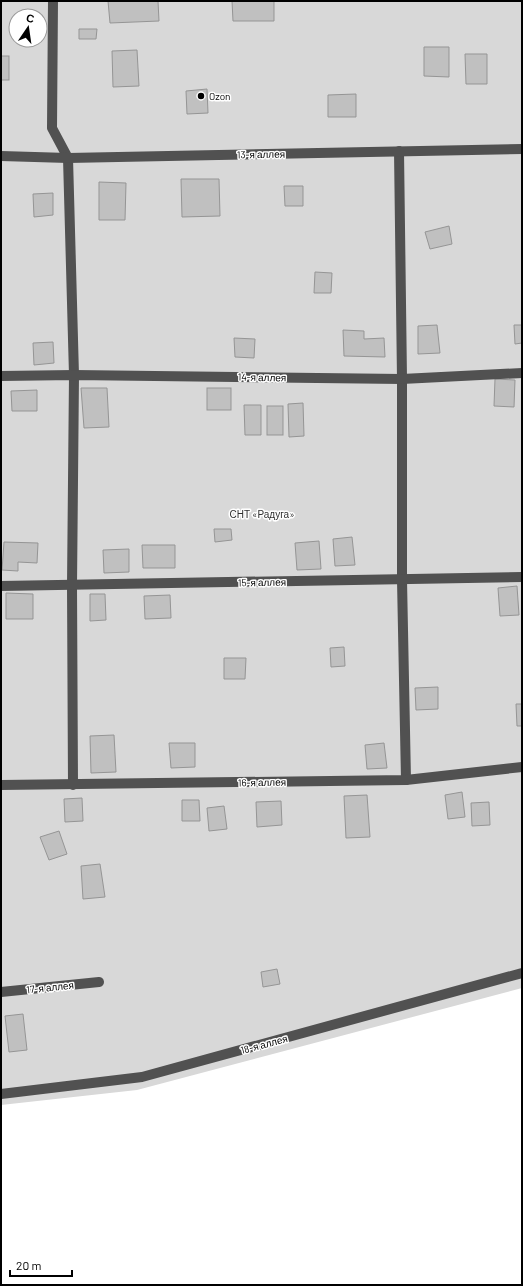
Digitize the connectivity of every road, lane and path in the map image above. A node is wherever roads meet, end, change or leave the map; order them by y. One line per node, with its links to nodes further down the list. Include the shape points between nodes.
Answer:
1 (53, 1): 5 (street, via 52,128)
2 (522, 149): 3 (street, 13-я аллея)
3 (400, 151): 5 (street, 13-я аллея); 9 (street)
4 (1, 156): 5 (street, 13-я аллея)
5 (68, 158): 7 (street)
6 (522, 373): 9 (street, 14-я аллея)
7 (74, 375): 8 (street, 14-я аллея); 9 (street, 14-я аллея); 13 (street)
8 (1, 376)
9 (402, 379): 11 (street)
10 (522, 577): 11 (street, 15-я аллея)
11 (402, 580): 13 (street, 15-я аллея); 15 (street)
12 (1, 586): 13 (street, 15-я аллея)
13 (72, 586): 17 (street)
14 (522, 767): 15 (street, 16-я аллея)
15 (406, 780): 17 (street, 16-я аллея)
16 (1, 785): 17 (street, 16-я аллея)
17 (73, 785)
18 (522, 973): 21 (street, 18-я аллея, via 142,1077)
19 (99, 982): 20 (street, 17-я аллея)
20 (1, 992)
21 (1, 1094)

